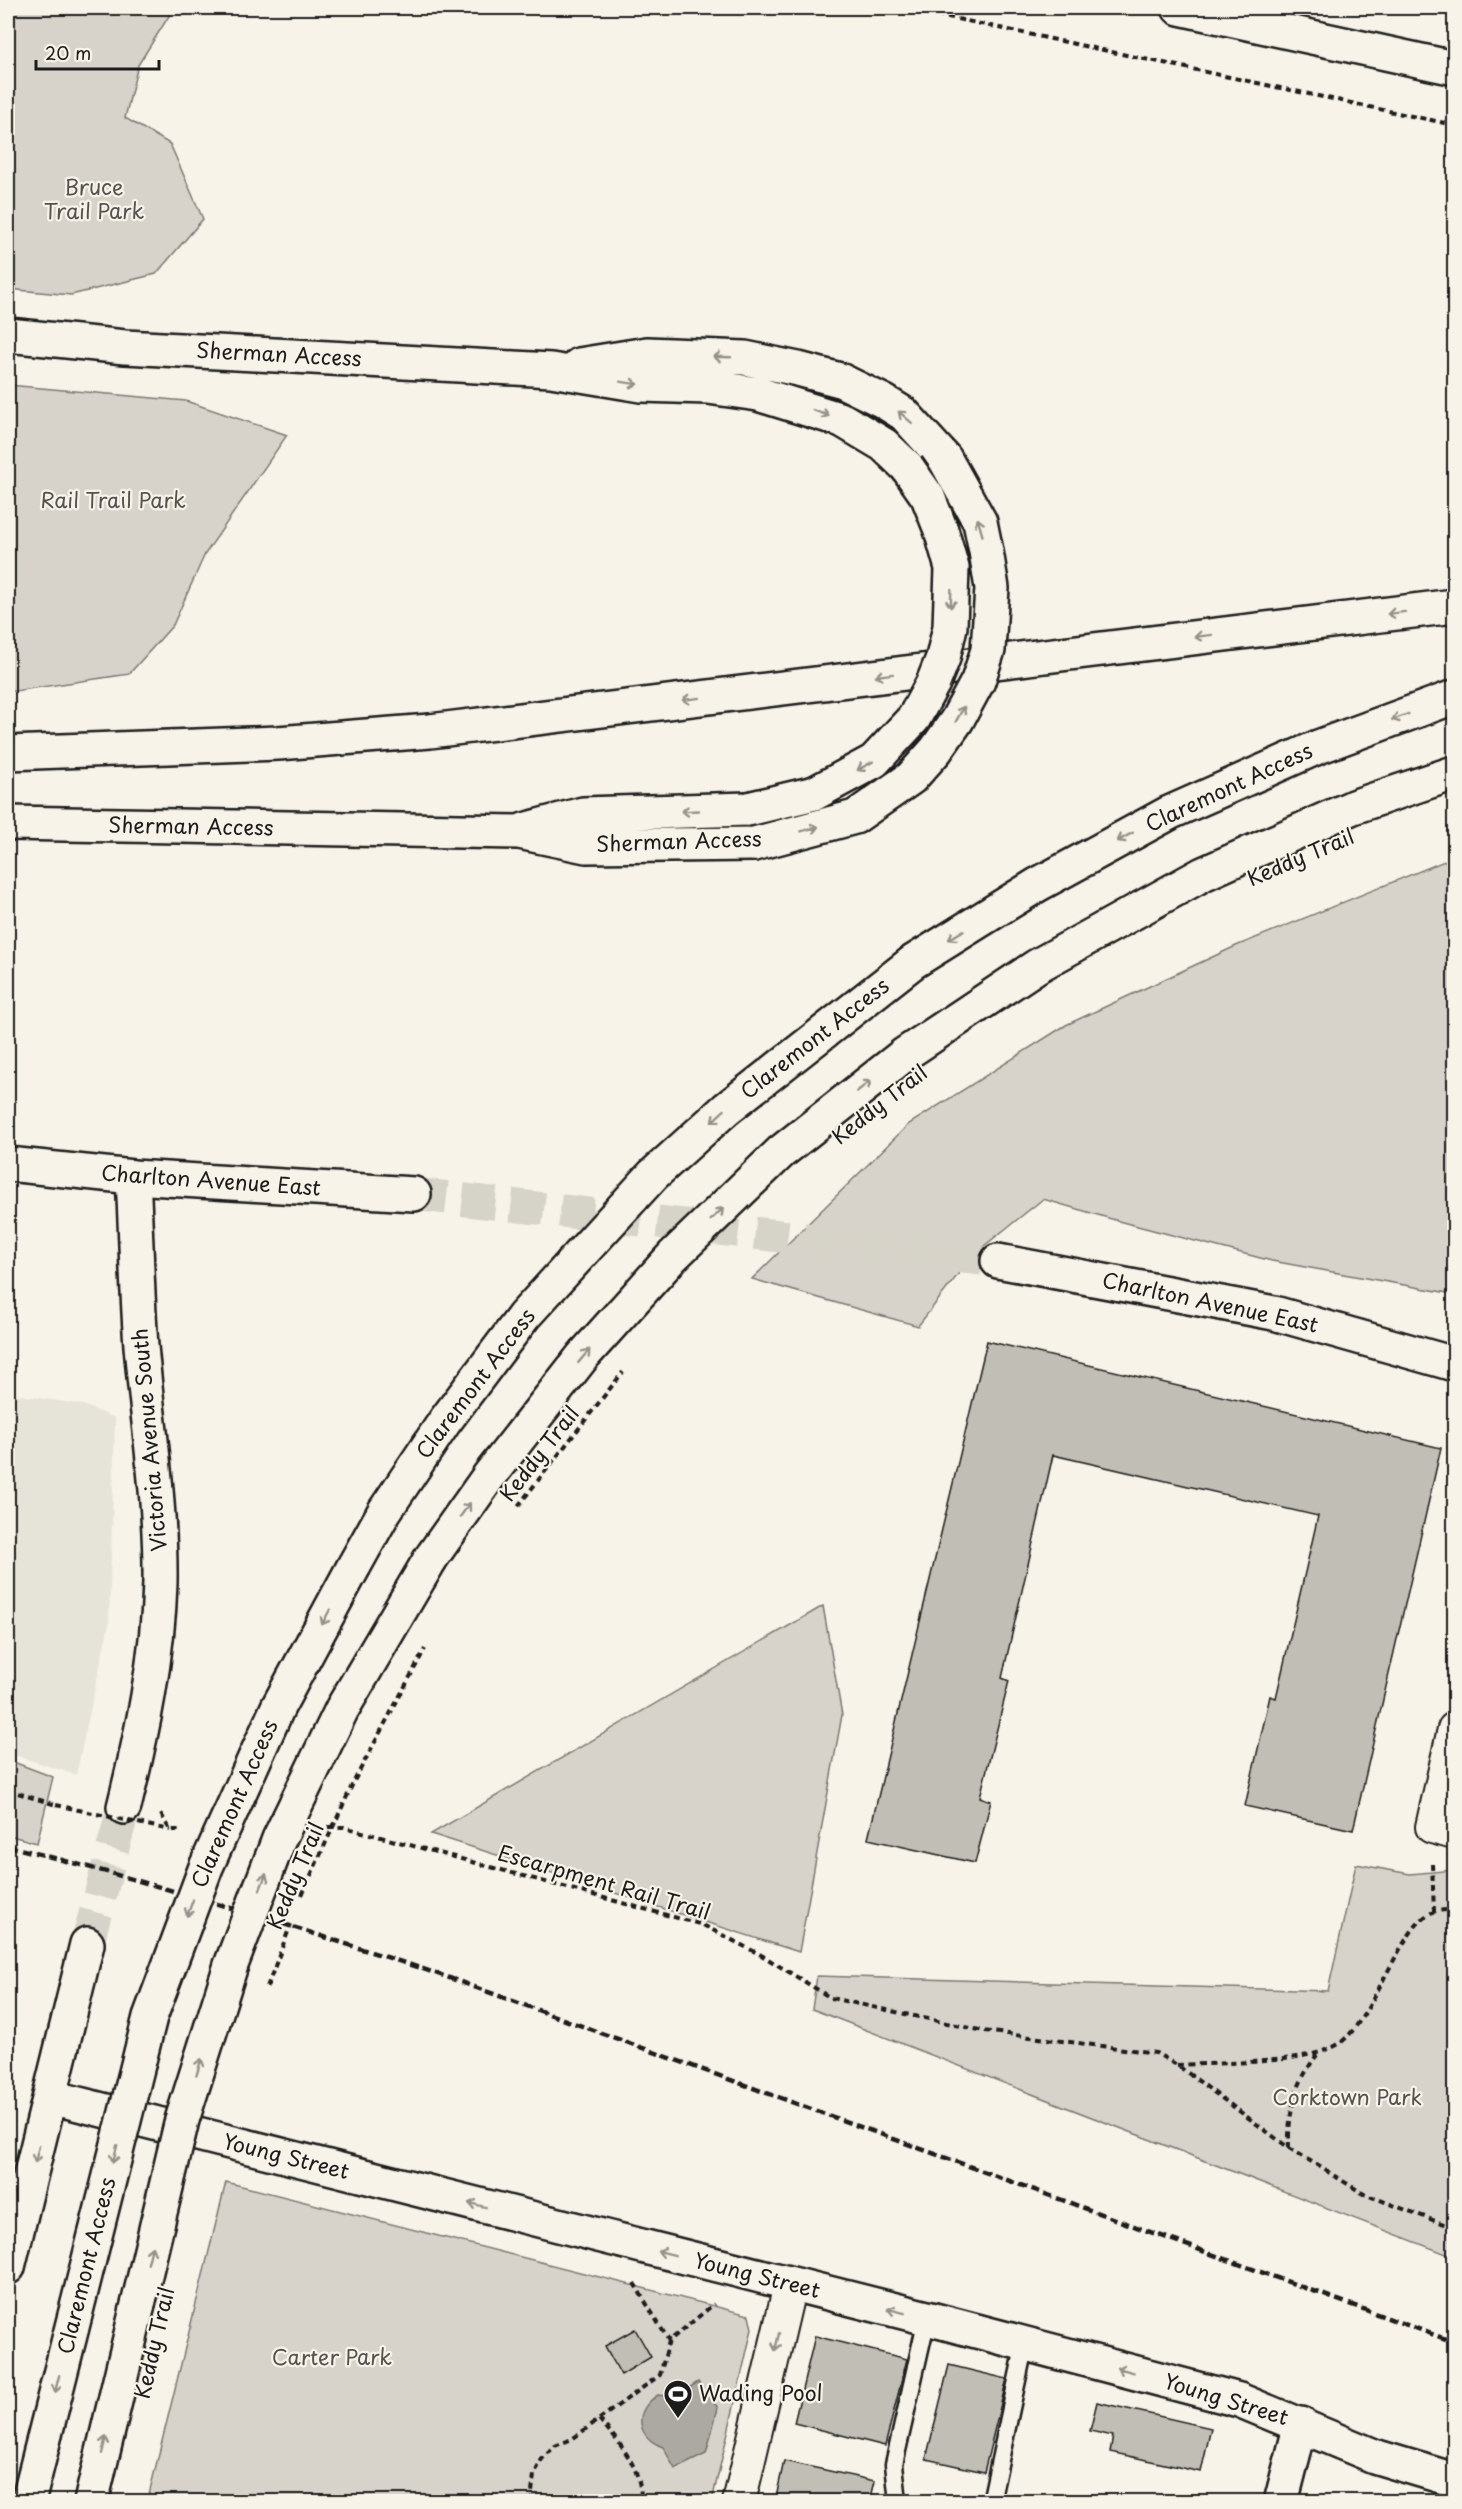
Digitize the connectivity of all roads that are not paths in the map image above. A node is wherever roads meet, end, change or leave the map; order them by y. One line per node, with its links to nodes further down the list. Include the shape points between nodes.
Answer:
1 (1179, 8): 2 (main road)
2 (1455, 68)
3 (8, 335): 4 (main road, Sherman Access, via 125,347)
4 (551, 370): 10 (main road, Sherman Access, one-way to 10, bridge, via 641,385 708,387 758,394 842,420 884,445 907,467 928,497 941,530 952,568 950,627 943,658 915,718 874,761 815,793 748,809 583,814); 10 (main road, Sherman Access, one-way to 4, bridge, via 586,846 754,844 855,817 911,778 936,750 978,681 988,650 992,588 980,522 945,459 903,414 883,401 840,380 745,358 647,354)
5 (1455, 606): 7 (main road, one-way to 7, via 430,731 278,742)
6 (1455, 697): 27 (main road, Claremont Access, one-way to 27, bridge, via 1317,747 1169,813 1037,885 913,962 726,1109 653,1175 524,1316 445,1421 384,1512 278,1707 215,1845 150,2017)
7 (8, 753)
8 (1455, 773): 28 (main road, one-way to 8, bridge, via 183,2120 231,1965 279,1839 342,1709 430,1558 583,1356 673,1257 781,1152 905,1054 1037,966 1203,874 1353,807)
9 (8, 823): 10 (main road, Sherman Access)
10 (519, 832)
11 (8, 1164): 12 (main road, Charlton Avenue East)
12 (133, 1177): 13 (main road, Charlton Avenue East); 17 (main road, Victoria Avenue South, via 141,1344 159,1505 160,1583 154,1654)
13 (414, 1194)
14 (998, 1261): 15 (main road, Charlton Avenue East, via 1274,1313)
15 (1455, 1364)
16 (1455, 1729): 18 (street)
17 (124, 1807)
18 (1443, 1830)
19 (87, 1944): 20 (main road)
20 (51, 2097): 21 (main road, one-way to 21); 22 (main road, Young Street, one-way to 20)
21 (8, 2267)
22 (790, 2285): 23 (main road, Young Street, one-way to 22); 29 (street, one-way to 29)
23 (927, 2318): 24 (main road, Young Street); 30 (lane, via 894,2464)
24 (1024, 2343): 25 (main road, Young Street, one-way to 24, via 1239,2400); 31 (lane)
25 (1301, 2424): 26 (main road, Young Street, via 1374,2456); 32 (main road)
26 (1455, 2480)
27 (28, 2502)
28 (91, 2502)
29 (739, 2502)
30 (897, 2502)
31 (991, 2502)
32 (1281, 2502)

